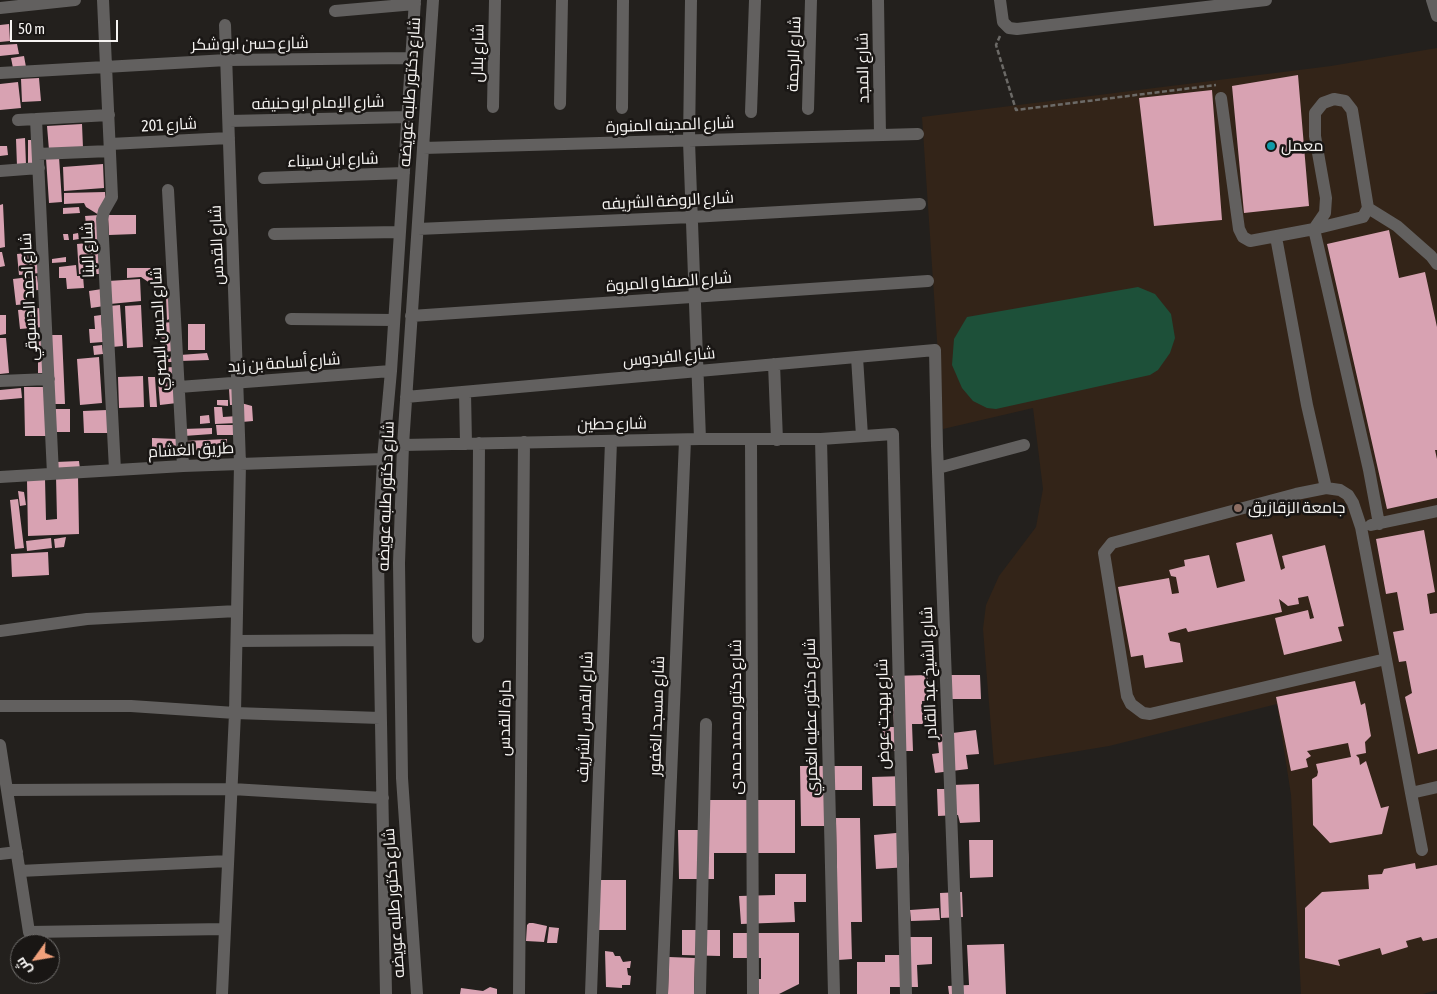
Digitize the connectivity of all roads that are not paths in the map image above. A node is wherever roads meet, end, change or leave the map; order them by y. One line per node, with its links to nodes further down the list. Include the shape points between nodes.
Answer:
1 (75, 0): 15 (street)
2 (104, 0): 21 (street, شارع البنا)
3 (433, 0): 39 (street, شارع دكتور طلبه عويضه)
4 (495, 0): 25 (street, شارع بلال)
5 (562, 0): 24 (street)
6 (623, 0): 26 (street)
7 (691, 0): 37 (street)
8 (755, 0): 28 (street)
9 (811, 0): 27 (street, شارع الرحمة)
10 (878, 0): 35 (street, شارع المجد)
11 (1000, 0): 12 (street, via 1005,26 1017,29)
12 (1266, 0)
13 (1432, 0): 17 (street)
14 (415, 2): 16 (street); 19 (street, شارع دكتور طلبه عويضه)
15 (0, 8)
16 (334, 11)
17 (1437, 16)
18 (225, 25): 20 (street, شارع القدس)
19 (412, 58): 20 (street, شارع حسن ابو شكر); 30 (street, شارع دكتور طلبه عويضه)
20 (226, 60): 21 (street, شارع حسن ابو شكر); 33 (street, شارع القدس)
21 (107, 67): 22 (street, شارع حسن ابو شكر); 29 (street, شارع البنا)
22 (0, 73)
23 (1222, 98): 53 (street, via 1242,237 1250,241)
24 (560, 104)
25 (493, 107)
26 (622, 108)
27 (808, 110)
28 (751, 112)
29 (109, 115): 31 (street); 38 (street, شارع البنا)
30 (408, 117): 33 (street, شارع الإمام ابو حنيفه); 43 (street, شارع دكتور طلبه عويضه)
31 (36, 119): 32 (street); 40 (street, شارع احمد الدسوقي)
32 (18, 120)
33 (229, 121): 36 (street, شارع القدس)
34 (918, 134): 35 (street, شارع المدينه المنورة)
35 (880, 136): 37 (street, شارع المدينه المنورة)
36 (229, 138): 38 (street, شارع 201); 67 (street, شارع القدس)
37 (689, 141): 39 (street, شارع المدينه المنورة); 48 (street)
38 (110, 147): 40 (street, شارع 201); 88 (street, شارع البنا, via 112,196 102,219)
39 (423, 148): 49 (street, شارع دكتور طلبه عويضه)
40 (38, 154): 41 (street, شارع احمد الدسوقي)
41 (39, 168): 42 (street); 65 (street, شارع احمد الدسوقي)
42 (0, 171)
43 (404, 173): 44 (street, شارع ابن سيناء); 51 (street, شارع دكتور طلبه عويضه)
44 (264, 178)
45 (168, 190): 68 (street, شارع الحسن البصري)
46 (920, 204): 48 (street, شارع الروضة الشريفه)
47 (1368, 208): 50 (street, via 1363,217); 50 (street, via 1352,110 1345,101 1323,103 1315,113 1315,136 1326,198 1325,214); 54 (street, via 1397,226)
48 (692, 217): 49 (street, شارع الروضة الشريفه); 56 (street)
49 (418, 229): 57 (street, شارع دكتور طلبه عويضه)
50 (1314, 229): 53 (street); 93 (street)
51 (400, 232): 52 (street); 59 (street, شارع دكتور طلبه عويضه)
52 (274, 234)
53 (1276, 237): 91 (street)
54 (1437, 264)
55 (928, 281): 56 (street, شارع الصفا و المروة)
56 (695, 297): 57 (street, شارع الصفا و المروة); 64 (street)
57 (411, 316): 70 (street, شارع دكتور طلبه عويضه)
58 (290, 319): 59 (street)
59 (394, 320): 63 (street, شارع دكتور طلبه عويضه)
60 (935, 350): 61 (street, شارع الفردوس); 87 (street, شارع الشيخ عبد القادر)
61 (856, 357): 62 (street, شارع الفردوس); 72 (street)
62 (774, 364): 64 (street, شارع الفردوس); 77 (street)
63 (391, 371): 67 (street, شارع أسامة بن زيد); 84 (street, شارع دكتور طلبه عويضه)
64 (697, 371): 69 (street, شارع الفردوس); 73 (street)
65 (49, 379): 66 (street); 89 (street, شارع احمد الدسوقي)
66 (0, 381)
67 (238, 382): 68 (street, شارع أسامة بن زيد); 85 (street, شارع القدس)
68 (179, 387): 86 (street, شارع الحسن البصري)
69 (465, 392): 70 (street, شارع الفردوس); 81 (street)
70 (406, 397): 82 (street, شارع دكتور طلبه عويضه)
71 (893, 434): 72 (street, شارع حطين); 127 (street, شارع بهجت عوض)
72 (862, 436): 74 (street, شارع حطين)
73 (700, 439): 75 (street, شارع حطين); 76 (street, شارع حطين)
74 (822, 439): 77 (street, شارع حطين); 126 (street, شارع دكتور عطيه الغمري)
75 (685, 440): 78 (street, شارع حطين); 123 (street, شارع مسجد الغفور)
76 (751, 440): 77 (street, شارع حطين); 125 (street, شارع دكتور محمد حمدى)
77 (777, 440)
78 (611, 441): 79 (street, شارع حطين); 122 (street, شارع القدس الشريف)
79 (524, 442): 80 (street, شارع حطين); 121 (street, حارة القدس)
80 (479, 443): 81 (street, شارع حطين); 97 (street)
81 (466, 444): 82 (street, شارع حطين)
82 (403, 445): 120 (street, شارع دكتور طلبه عويضه, via 399,563 402,760)
83 (1024, 445): 87 (street)
84 (383, 459): 85 (street, طريق الغشام); 98 (street, شارع دكتور طلبه عويضه, via 378,560)
85 (240, 464): 86 (street, طريق الغشام); 95 (street, شارع القدس)
86 (183, 466): 88 (street, طريق الغشام)
87 (938, 468): 128 (street, شارع الشيخ عبد القادر)
88 (115, 470): 89 (street, طريق الغشام)
89 (53, 474): 90 (street, طريق الغشام)
90 (0, 477)
91 (1326, 488): 94 (street, via 1348,494); 100 (street, via 1112,544 1106,549 1103,557 1127,696 1137,710 1150,714)
92 (1437, 511): 93 (street)
93 (1380, 524): 94 (street)
94 (1361, 527): 100 (street)
95 (237, 611): 96 (street, via 87,619); 99 (street, شارع القدس)
96 (0, 631)
97 (478, 637)
98 (379, 640): 99 (street); 103 (street, شارع دكتور طلبه عويضه)
99 (237, 641): 102 (street, شارع القدس)
100 (1386, 659): 110 (street)
101 (0, 706): 102 (street, via 130,706)
102 (236, 713): 103 (street); 108 (street, شارع القدس)
103 (380, 718): 111 (street, شارع دكتور طلبه عويضه)
104 (706, 724): 124 (street)
105 (0, 745): 106 (street)
106 (2, 768): 109 (street)
107 (1437, 787): 110 (street)
108 (232, 789): 109 (street); 111 (street); 115 (street, شارع القدس)
109 (7, 790): 113 (street)
110 (1412, 793): 112 (street)
111 (382, 798): 119 (street, شارع دكتور طلبه عويضه)
112 (1422, 850)
113 (17, 852): 114 (street); 116 (street)
114 (0, 854)
115 (228, 860): 116 (street); 117 (street, شارع القدس)
116 (20, 871): 117 (street, via 27,930 31,933)
117 (225, 929): 118 (street, شارع القدس)
118 (222, 994)
119 (386, 994)
120 (417, 994)
121 (519, 994)
122 (591, 994)
123 (662, 994)
124 (700, 994)
125 (753, 994)
126 (834, 994)
127 (906, 994)
128 (958, 994)

